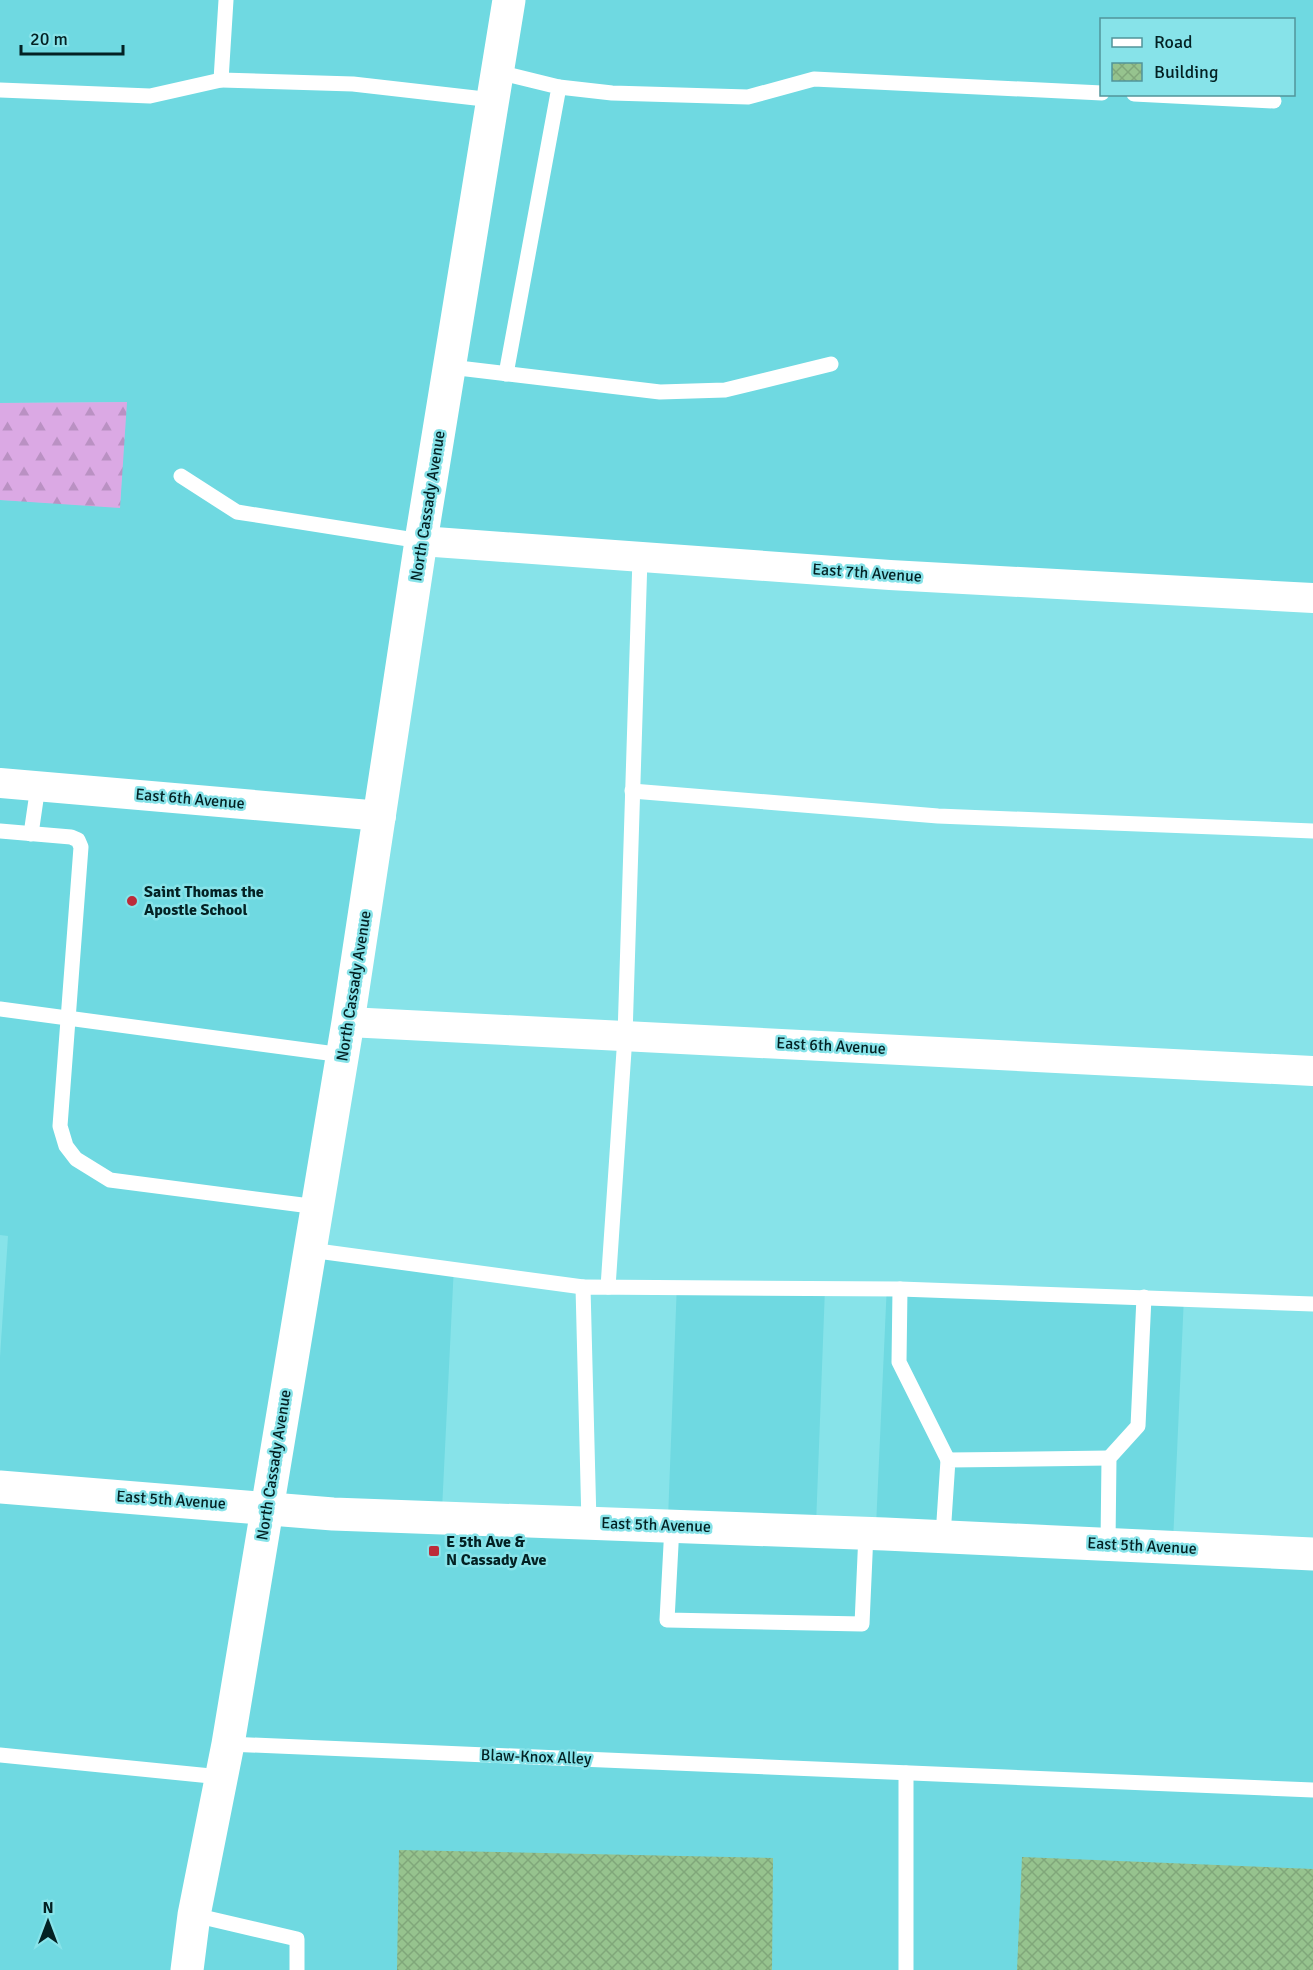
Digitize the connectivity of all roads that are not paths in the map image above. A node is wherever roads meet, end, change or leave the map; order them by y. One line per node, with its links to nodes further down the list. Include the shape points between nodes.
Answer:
1 (226, 0): 3 (lane)
2 (509, 0): 4 (main road, North Cassady Avenue)
3 (221, 80): 4 (lane); 6 (lane, via 150,96)
4 (496, 86): 5 (lane); 11 (main road, North Cassady Avenue)
5 (559, 87): 7 (lane, via 612,93 747,97 814,79); 12 (lane)
6 (0, 90)
7 (1100, 93)
8 (1174, 96): 9 (lane)
9 (1274, 101)
10 (831, 364): 12 (lane, via 724,390 671,392)
11 (450, 367): 12 (lane); 14 (main road, North Cassady Avenue)
12 (506, 374)
13 (181, 476): 14 (lane, via 237,512)
14 (422, 541): 15 (street, East 7th Avenue); 20 (main road, North Cassady Avenue)
15 (640, 558): 16 (street, East 7th Avenue); 19 (lane)
16 (1313, 598)
17 (0, 783): 18 (street, East 6th Avenue)
18 (38, 786): 20 (street, East 6th Avenue); 23 (lane)
19 (632, 791): 22 (lane, via 938,816); 27 (lane)
20 (381, 816): 26 (main road, North Cassady Avenue)
21 (0, 831): 23 (lane)
22 (1313, 831)
23 (31, 834): 25 (lane, via 71,837 81,847)
24 (0, 1009): 25 (lane)
25 (68, 1018): 28 (lane); 30 (lane, via 60,1126 66,1146 76,1159 110,1180)
26 (348, 1022): 27 (street, East 6th Avenue); 28 (main road, North Cassady Avenue)
27 (625, 1036): 29 (street, East 6th Avenue); 33 (lane)
28 (343, 1055): 30 (main road, North Cassady Avenue)
29 (1313, 1071)
30 (318, 1207): 31 (main road, North Cassady Avenue)
31 (310, 1250): 32 (lane); 40 (main road, North Cassady Avenue)
32 (583, 1287): 33 (lane); 41 (lane)
33 (608, 1287): 34 (lane)
34 (900, 1289): 35 (lane); 38 (lane, via 899,1362)
35 (1144, 1297): 36 (lane); 37 (lane, via 1138,1426)
36 (1313, 1304)
37 (1109, 1458): 38 (lane); 45 (lane)
38 (948, 1460): 44 (lane)
39 (0, 1487): 40 (main road, East 5th Avenue)
40 (267, 1508): 41 (main road, East 5th Avenue); 47 (main road, North Cassady Avenue)
41 (590, 1523): 42 (main road, East 5th Avenue)
42 (672, 1526): 43 (main road, East 5th Avenue); 43 (lane, via 667,1620 862,1624)
43 (866, 1533): 44 (main road, East 5th Avenue)
44 (943, 1536): 45 (main road, East 5th Avenue)
45 (1108, 1544): 46 (main road, East 5th Avenue)
46 (1313, 1554)
47 (228, 1744): 49 (lane, Blaw-Knox Alley); 50 (main road, North Cassady Avenue)
48 (0, 1755): 50 (lane)
49 (906, 1773): 51 (lane, Blaw-Knox Alley); 55 (lane)
50 (221, 1777): 52 (main road, North Cassady Avenue)
51 (1313, 1790)
52 (194, 1915): 53 (main road, North Cassady Avenue); 54 (lane, via 297,1939)
53 (187, 1970)
54 (297, 1970)
55 (906, 1970)

